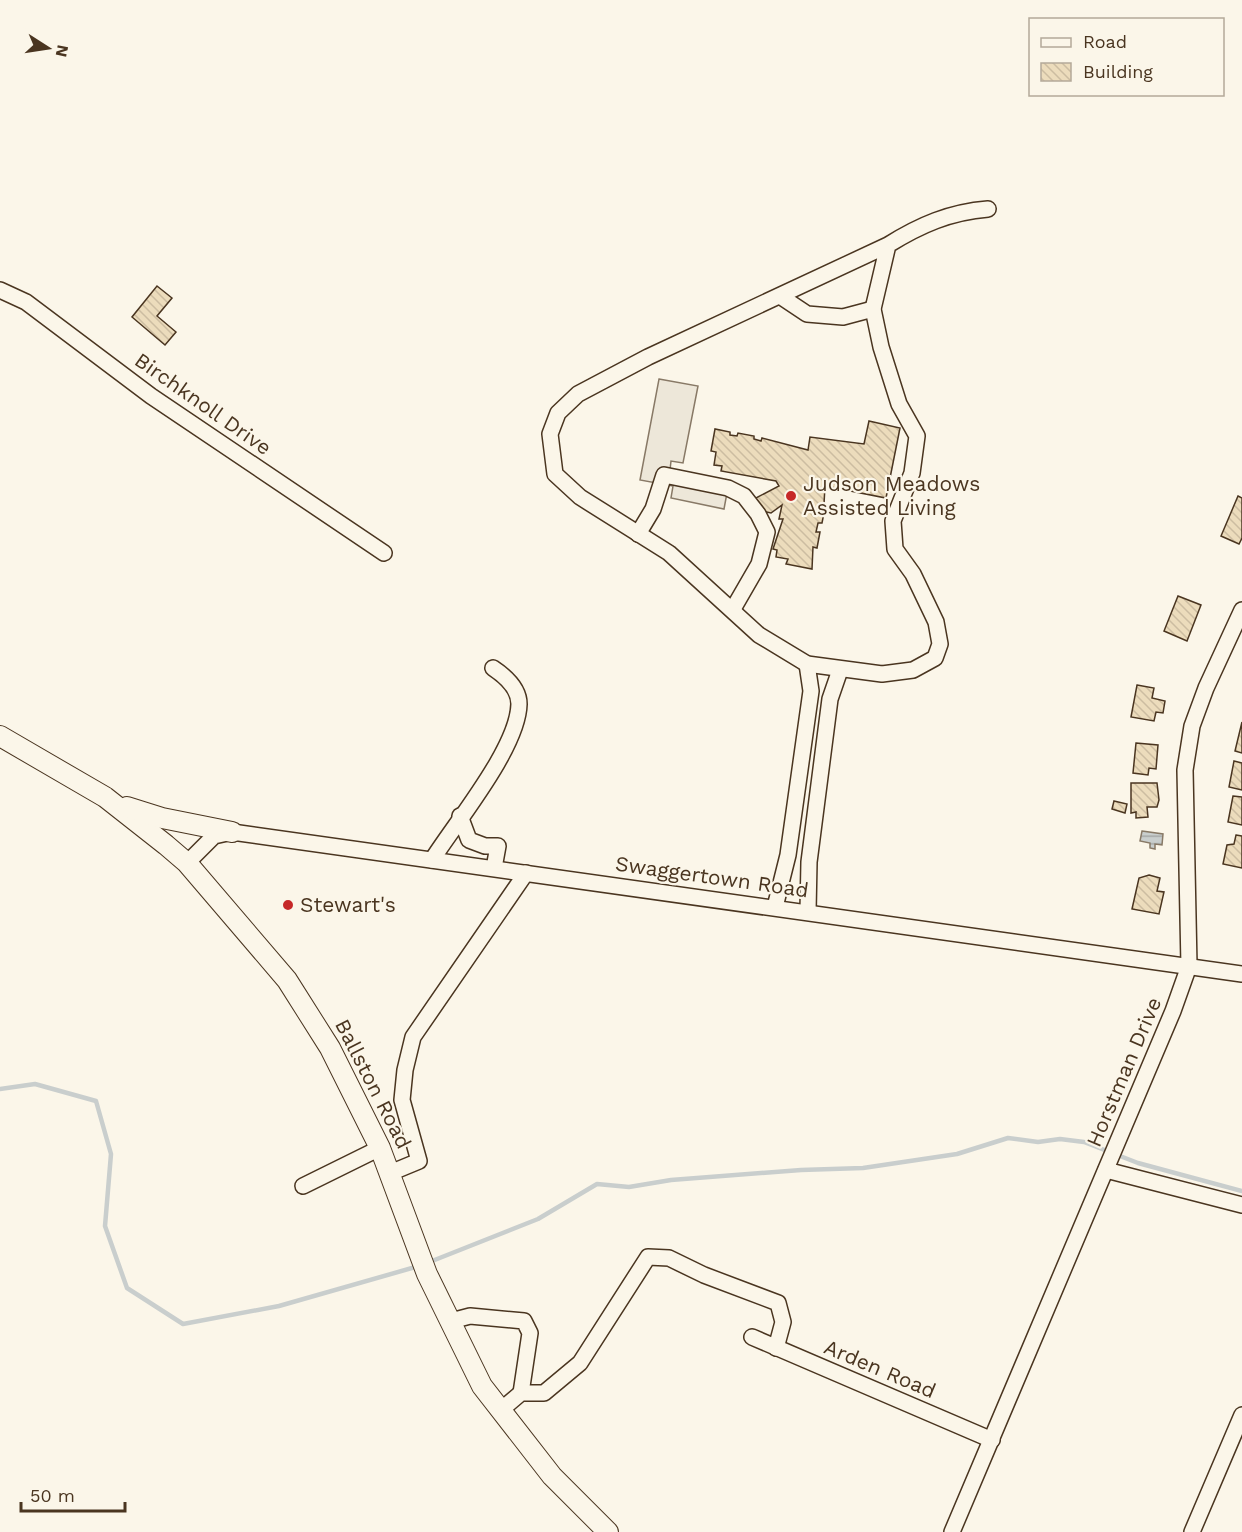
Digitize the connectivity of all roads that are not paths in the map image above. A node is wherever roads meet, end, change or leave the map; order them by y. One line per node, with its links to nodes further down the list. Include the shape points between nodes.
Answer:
1 (988, 209): 2 (street, via 961,211 919,225)
2 (888, 245): 4 (street); 5 (street)
3 (0, 290): 7 (street, Birchknoll Drive, via 26,302 151,396)
4 (780, 296): 5 (street, via 807,315 843,316); 6 (street, via 578,394 558,414 550,434 555,474 580,496)
5 (873, 309): 12 (street, via 898,404 917,436 912,473 893,521 895,549 913,574 936,622 940,644 935,658 913,670 882,674)
6 (638, 534): 8 (street, via 669,553); 8 (street, via 653,509 664,475 728,488 744,496 766,532 759,564)
7 (384, 553)
8 (733, 609): 10 (street, via 759,634)
9 (1242, 610): 23 (street, Horstman Drive, via 1192,726 1185,770)
10 (807, 664): 12 (street); 21 (street, via 809,703 788,855)
11 (493, 668): 15 (street, via 507,678 519,703 513,730 500,757)
12 (840, 670): 22 (street, via 830,699 809,862)
13 (0, 736): 14 (main road, Ballston Road)
14 (105, 797): 16 (main road, via 136,812); 18 (main road, Ballston Road)
15 (460, 816): 17 (street); 19 (street, via 470,840 498,846)
16 (232, 832): 17 (street, Swaggertown Road); 18 (street, via 214,836)
17 (432, 860): 19 (street, Swaggertown Road)
18 (187, 863): 25 (main road, Ballston Road, via 249,934 307,1010)
19 (494, 868): 20 (street, Swaggertown Road)
20 (526, 873): 21 (street, Swaggertown Road); 27 (street, via 413,1037 402,1100 419,1161)
21 (775, 907): 22 (street, Swaggertown Road)
22 (808, 911): 23 (street, Swaggertown Road)
23 (1189, 966): 24 (street, Swaggertown Road); 26 (street, Horstman Drive)
24 (1242, 974)
25 (380, 1148): 27 (main road, Ballston Road); 28 (street)
26 (1106, 1170): 29 (street); 36 (street, Horstman Drive)
27 (390, 1173): 30 (main road, Ballston Road, via 423,1265)
28 (303, 1186)
29 (1242, 1205)
30 (450, 1321): 33 (street, via 470,1316 524,1321 530,1333); 34 (main road, Ballston Road, via 482,1386)
31 (752, 1337): 32 (street, Arden Road)
32 (776, 1348): 33 (street, via 783,1322 778,1302 669,1258 648,1257 580,1363 544,1393); 36 (street, Arden Road)
33 (521, 1392): 34 (street)
34 (501, 1410): 37 (main road, Ballston Road, via 552,1476)
35 (1242, 1416): 39 (street)
36 (992, 1440): 38 (street, Horstman Drive)
37 (608, 1532)
38 (952, 1532)
39 (1192, 1532)

